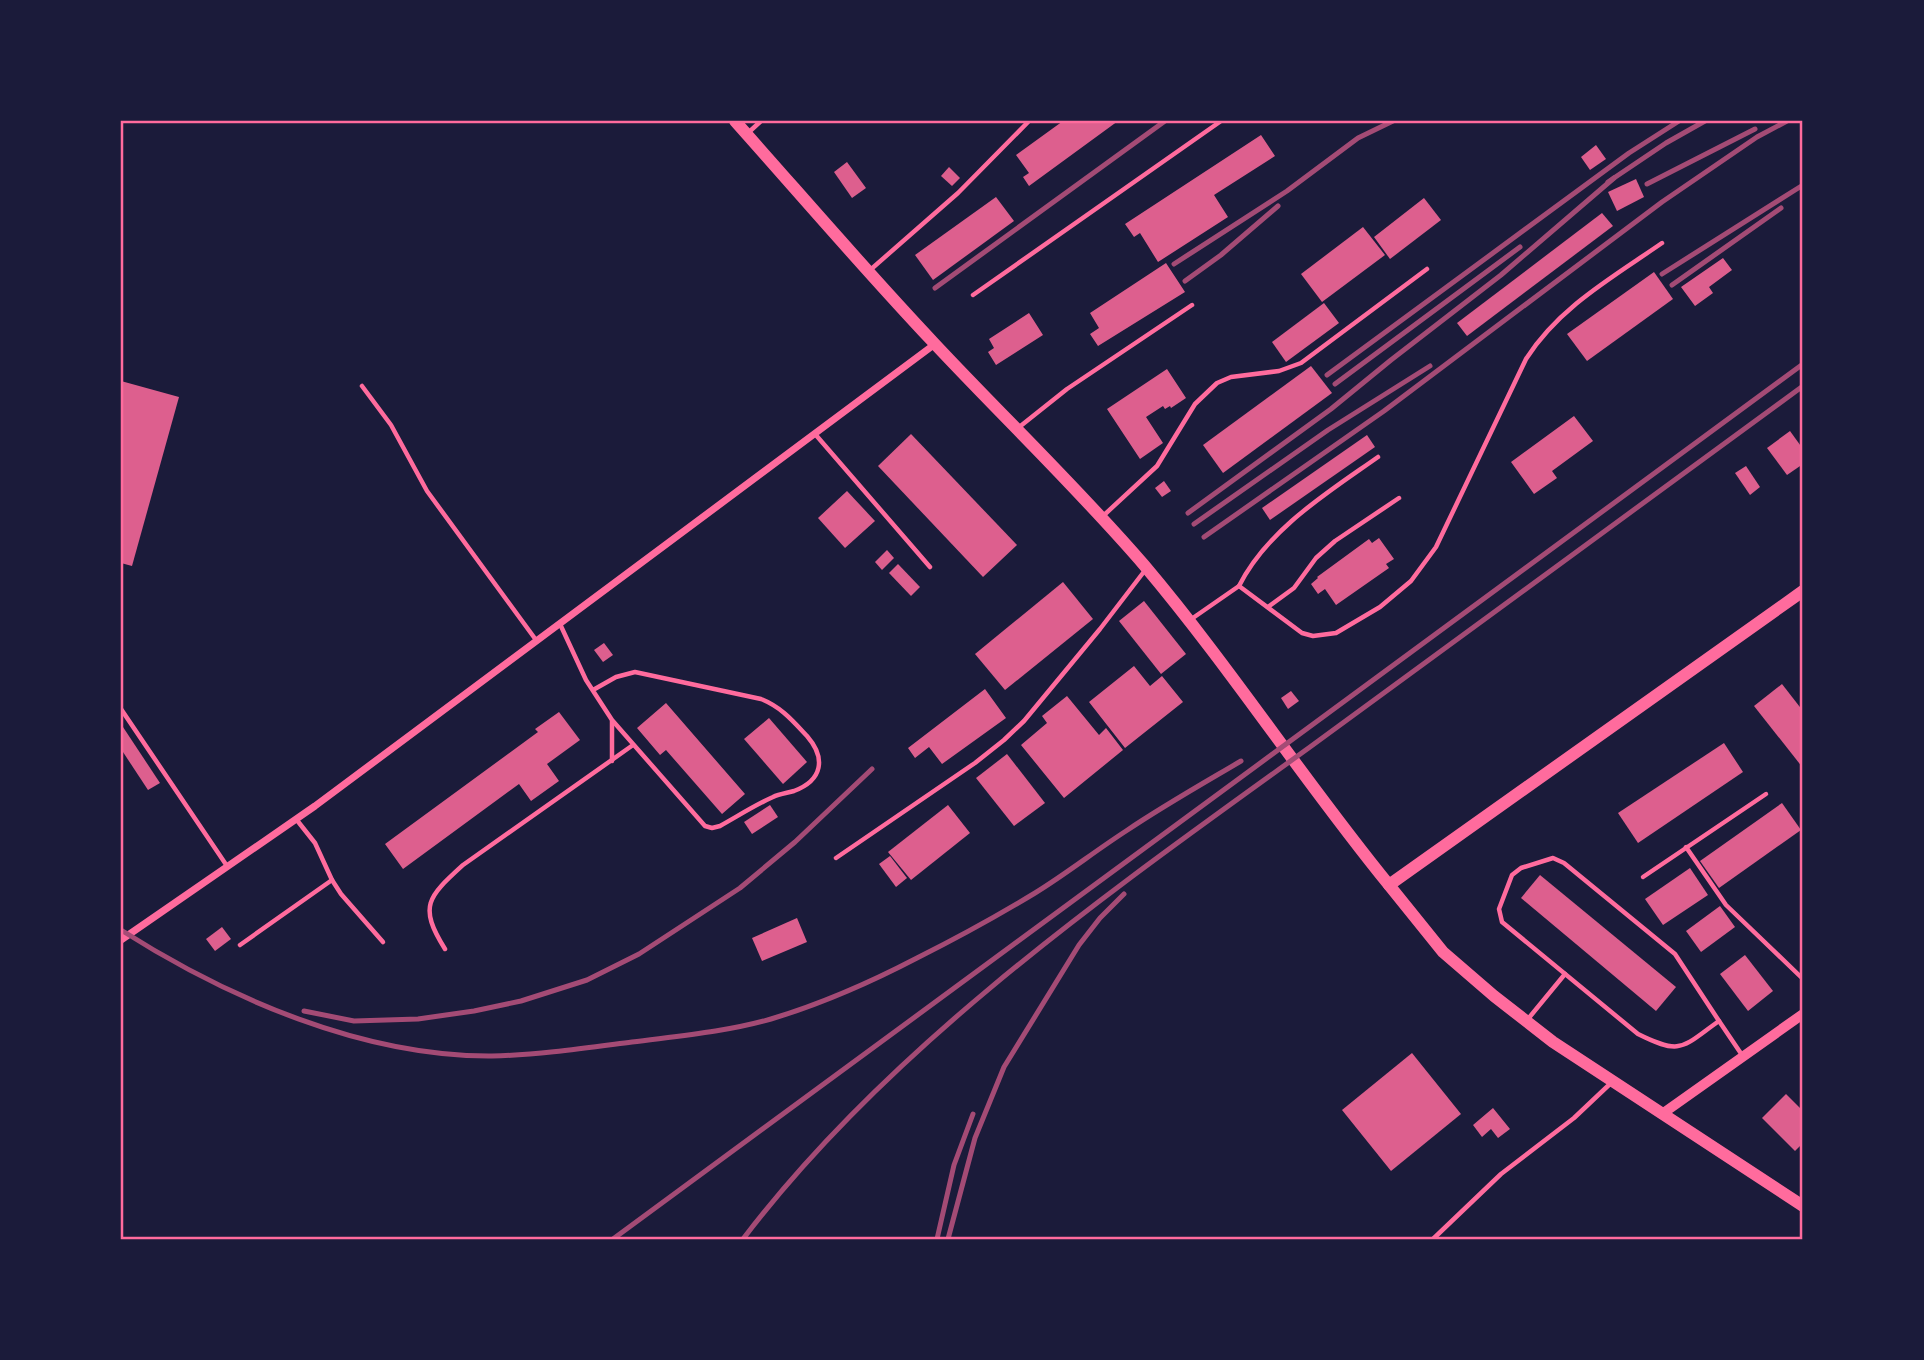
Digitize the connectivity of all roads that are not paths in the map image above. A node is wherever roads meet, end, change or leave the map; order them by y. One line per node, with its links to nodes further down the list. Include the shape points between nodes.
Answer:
1 (735, 121): 5 (main road)
2 (761, 121): 5 (lane)
3 (1030, 121): 8 (lane, via 958,193)
4 (1221, 121): 9 (lane)
5 (747, 134): 8 (main road)
6 (1662, 243): 22 (lane, via 1573,305 1538,340 1436,547 1411,581 1363,619 1324,636 1302,633)
7 (1427, 269): 17 (lane, via 1301,363 1217,383 1195,404 1157,466)
8 (869, 271): 11 (main road)
9 (973, 295)
10 (1192, 305): 13 (lane)
11 (934, 344): 13 (main road); 14 (street)
12 (362, 386): 25 (lane, via 427,491)
13 (1017, 428): 17 (main road)
14 (815, 434): 18 (lane); 24 (street)
15 (1378, 457): 20 (lane, via 1288,526 1248,568)
16 (1399, 498): 22 (lane, via 1335,541 1294,588)
17 (1102, 517): 19 (main road)
18 (930, 567)
19 (1146, 568): 23 (main road); 34 (lane, via 1004,740)
20 (1239, 586): 22 (lane); 23 (lane)
21 (1803, 591): 38 (main road)
22 (1268, 607)
23 (1189, 621): 38 (main road)
24 (559, 623): 25 (street); 26 (lane)
25 (537, 640): 32 (street)
26 (593, 690): 28 (lane); 29 (lane, via 635,672 761,699 786,713 813,743 821,761 805,785 712,828 705,826)
27 (121, 709): 35 (lane)
28 (612, 720): 29 (lane); 30 (lane)
29 (633, 745): 30 (lane)
30 (612, 761): 42 (lane, via 463,865 443,884 431,901 429,918)
31 (1766, 794): 33 (lane)
32 (296, 819): 35 (street); 37 (lane, via 315,843)
33 (1686, 847): 36 (lane); 44 (lane, via 1726,905)
34 (836, 858)
35 (227, 867): 39 (street)
36 (1643, 877)
37 (332, 880): 40 (lane); 41 (lane)
38 (1389, 885): 46 (main road, via 1443,952)
39 (121, 940)
40 (383, 942)
41 (240, 945)
42 (445, 949)
43 (1565, 974): 46 (lane); 47 (lane, via 1638,1034 1671,1048 1682,1047); 47 (lane, via 1499,915 1512,875 1544,859 1564,863 1675,954)
44 (1803, 979)
45 (1803, 1014): 48 (street)
46 (1527, 1021): 49 (main road)
47 (1719, 1021): 48 (lane)
48 (1743, 1057): 50 (street)
49 (1613, 1081): 50 (main road); 52 (lane, via 1574,1118 1501,1174)
50 (1662, 1114): 51 (main road)
51 (1803, 1206)
52 (1433, 1239)

